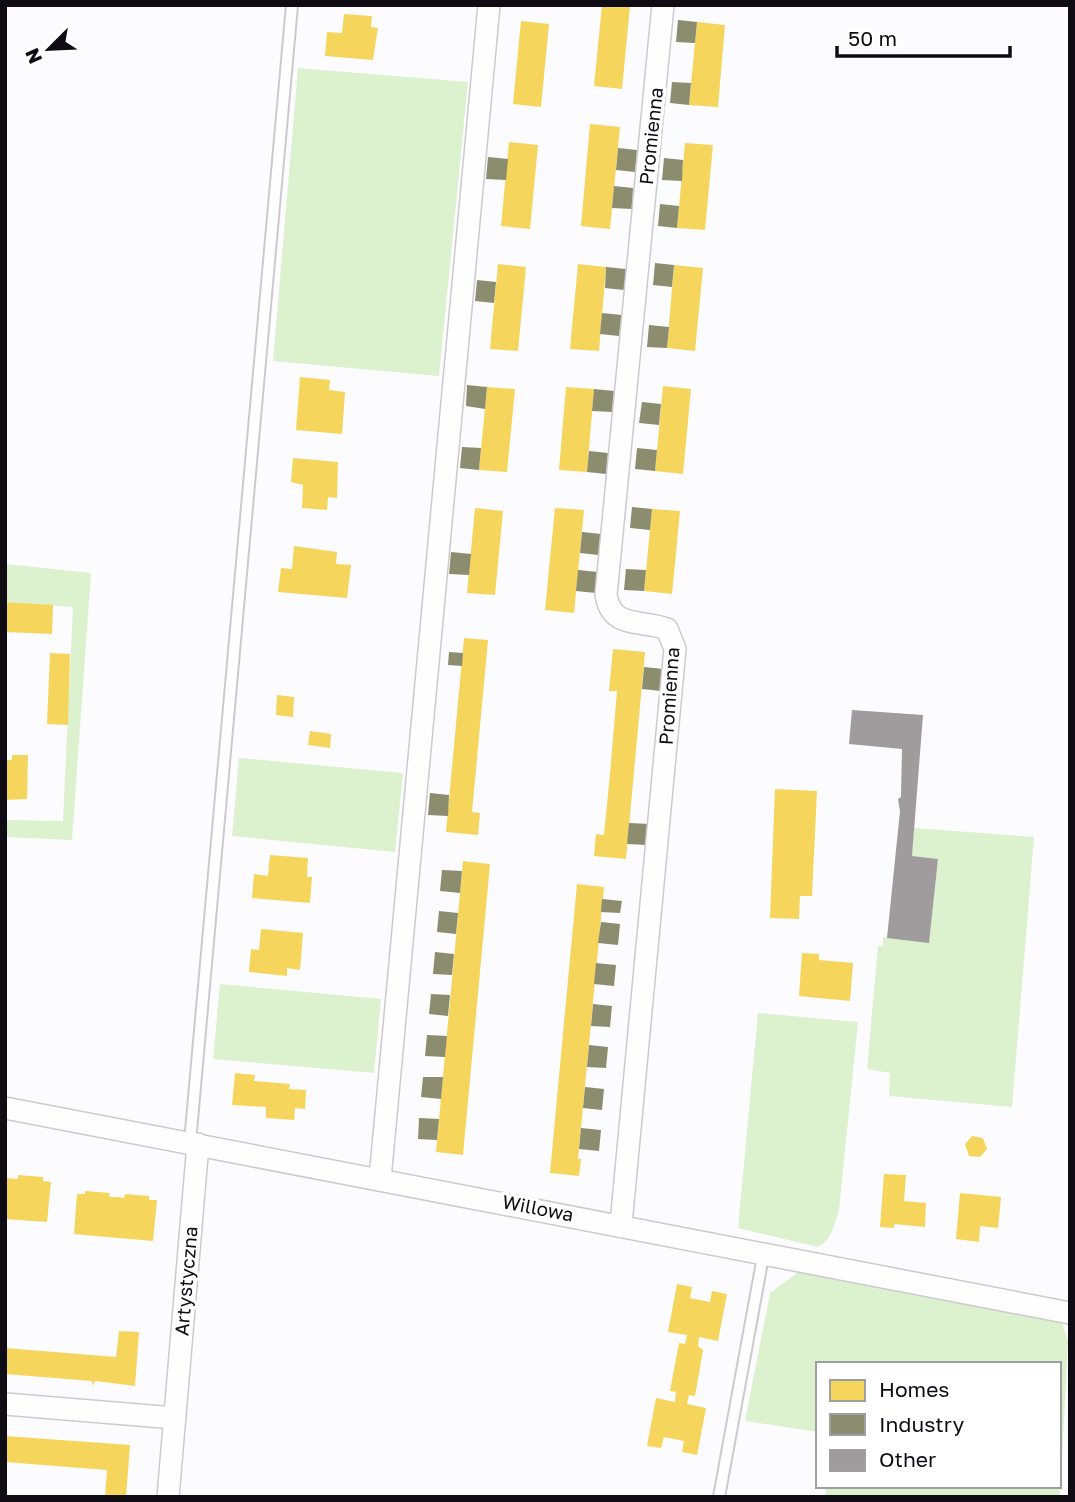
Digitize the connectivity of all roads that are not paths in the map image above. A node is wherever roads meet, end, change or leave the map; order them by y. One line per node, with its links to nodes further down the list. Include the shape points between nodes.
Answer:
1 (292, 5): 5 (lane)
2 (489, 5): 6 (street)
3 (663, 5): 7 (street, Promienna, via 606,594 611,612 619,620 667,629 676,649)
4 (5, 1108): 5 (street, Willowa)
5 (194, 1143): 6 (street, Willowa); 11 (street, Artystyczna)
6 (380, 1179): 7 (street, Willowa)
7 (621, 1224): 8 (street, Willowa)
8 (764, 1251): 9 (street, Willowa); 13 (lane)
9 (1070, 1312)
10 (5, 1404): 11 (street)
11 (175, 1418): 12 (street, Artystyczna)
12 (168, 1497)
13 (719, 1497)

